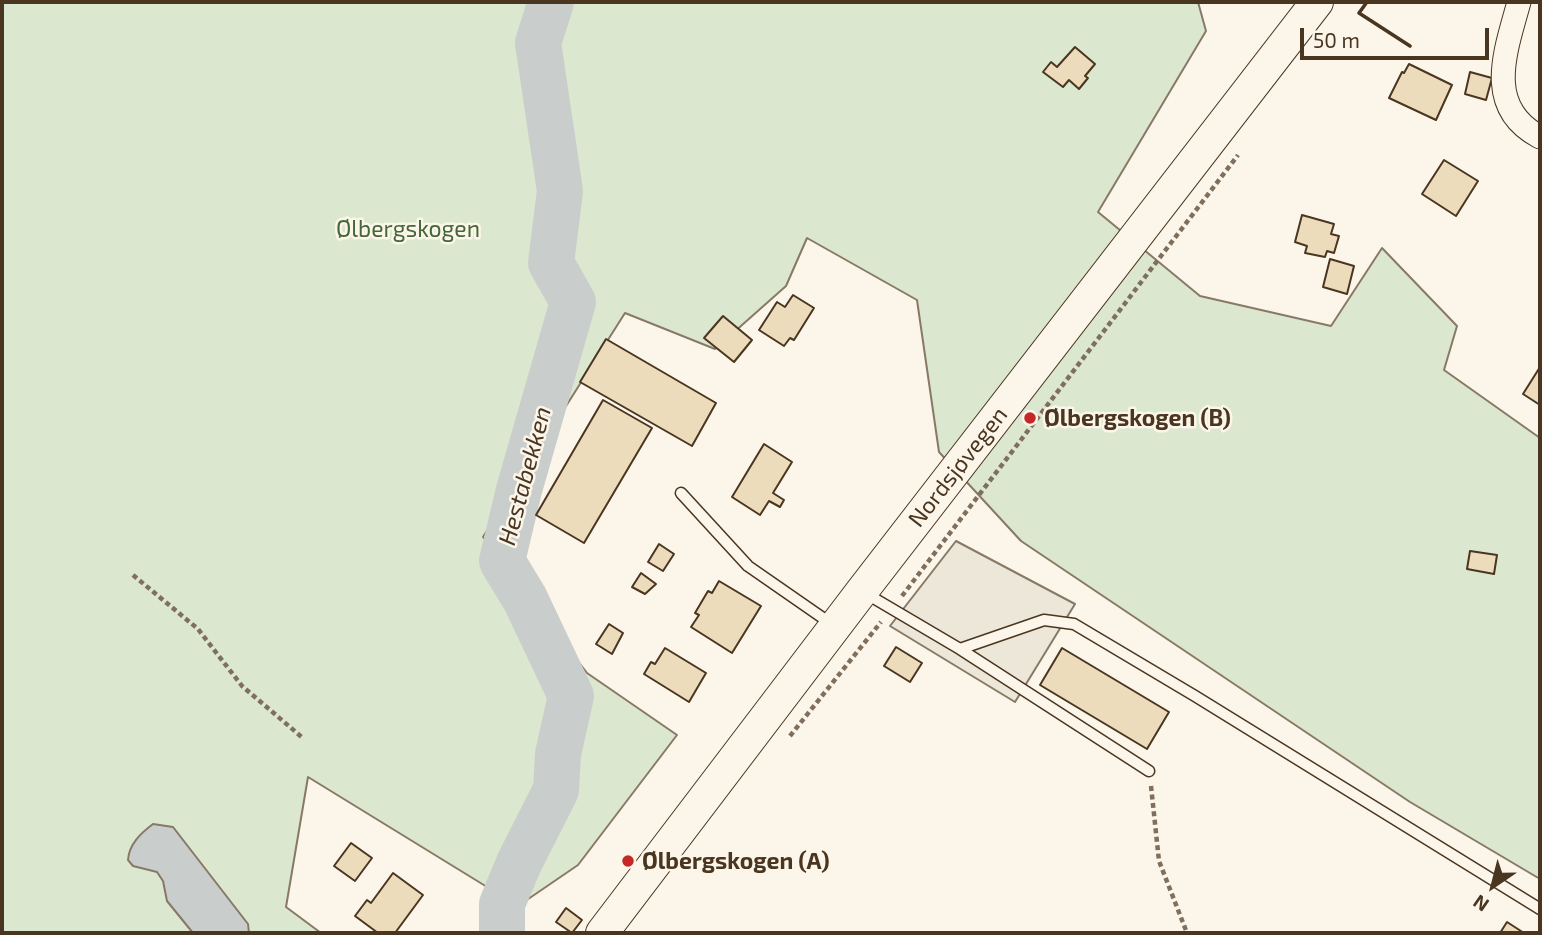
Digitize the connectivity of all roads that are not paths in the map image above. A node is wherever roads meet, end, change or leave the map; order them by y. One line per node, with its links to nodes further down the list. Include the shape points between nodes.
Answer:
1 (1317, 2): 5 (main road, Nordsjøvegen)
2 (1519, 2): 3 (street, via 1503,62 1503,85 1515,115)
3 (1540, 137)
4 (681, 493): 6 (lane, via 748,566)
5 (862, 591): 6 (main road, Nordsjøvegen); 7 (lane)
6 (835, 627): 10 (main road, Nordsjøvegen)
7 (960, 649): 8 (lane); 9 (lane, via 1044,620 1074,624)
8 (1149, 771)
9 (1540, 909)
10 (602, 933)

